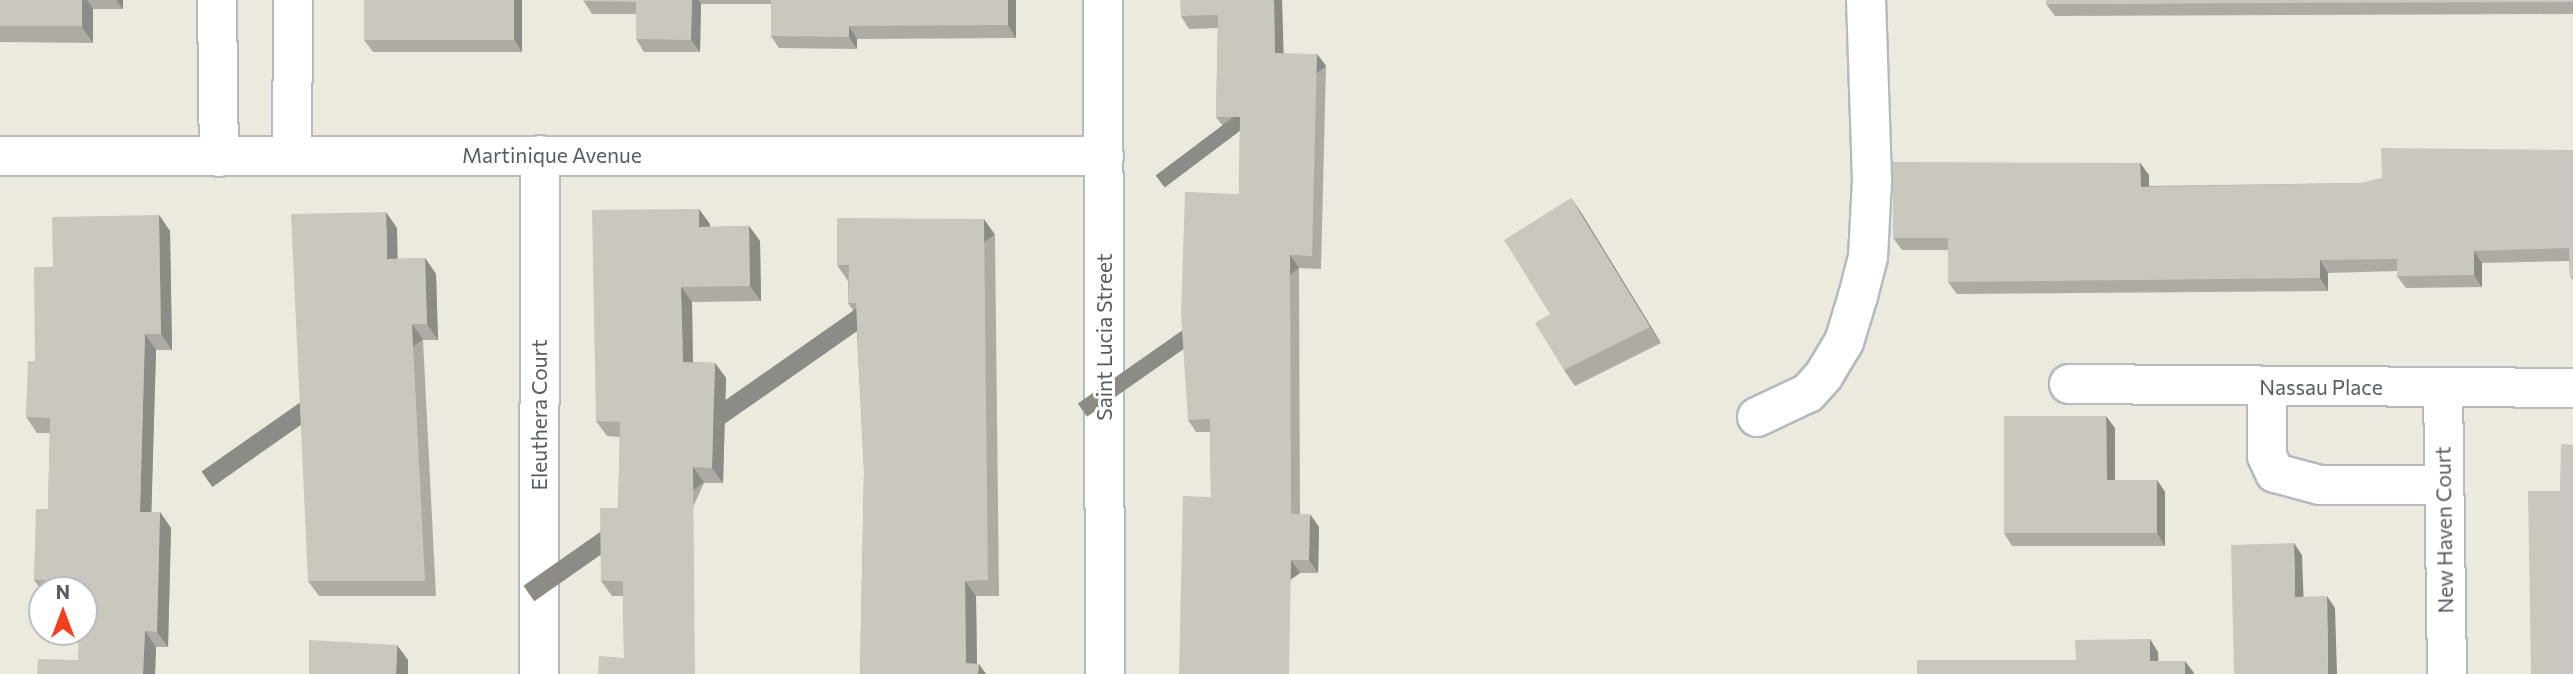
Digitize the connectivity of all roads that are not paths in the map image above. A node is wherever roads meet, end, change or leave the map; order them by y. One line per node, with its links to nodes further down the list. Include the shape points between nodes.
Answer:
1 (218, 0): 9 (street)
2 (293, 0): 7 (street)
3 (1103, 0): 8 (street, Saint Lucia Street)
4 (1866, 0): 14 (street, via 1872,180 1868,257 1858,296 1844,342 1824,375 1808,393)
5 (540, 155): 7 (street, Martinique Avenue); 8 (street, Martinique Avenue); 16 (street, Eleuthera Court)
6 (0, 156): 9 (street, Martinique Avenue)
7 (292, 156): 9 (street, Martinique Avenue)
8 (1104, 156): 17 (street, Saint Lucia Street)
9 (219, 157)
10 (2069, 384): 11 (street, Nassau Place)
11 (2267, 387): 12 (street, Nassau Place); 15 (street, via 2267,456 2275,473 2320,485)
12 (2443, 387): 13 (street, Nassau Place); 15 (street, New Haven Court)
13 (2573, 388)
14 (1757, 417)
15 (2443, 485): 18 (street, New Haven Court)
16 (539, 674)
17 (1105, 674)
18 (2447, 674)

